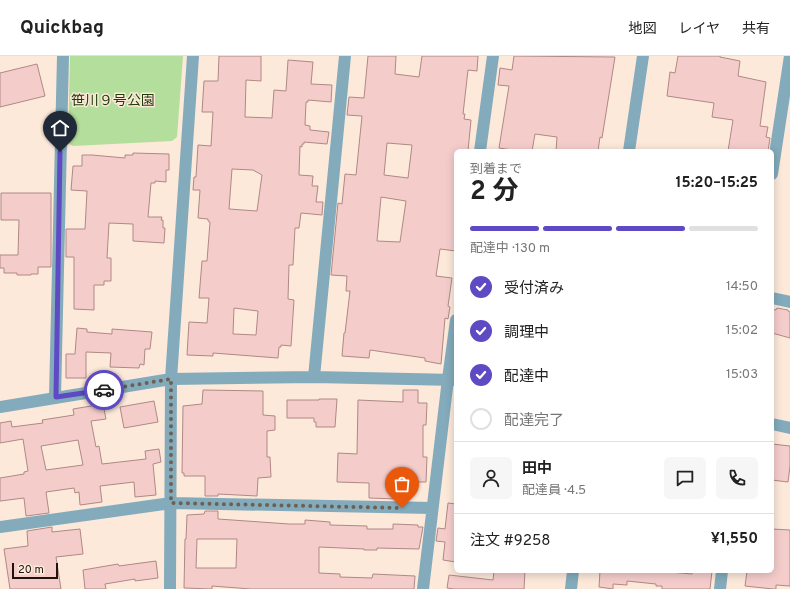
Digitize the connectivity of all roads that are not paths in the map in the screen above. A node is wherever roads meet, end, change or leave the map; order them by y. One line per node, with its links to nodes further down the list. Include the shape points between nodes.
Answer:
1 (63, 56): 16 (street)
2 (193, 56): 14 (street)
3 (345, 56): 13 (street)
4 (493, 56): 7 (street)
5 (643, 56): 8 (street)
6 (790, 56): 9 (street)
7 (480, 149)
8 (629, 149)
9 (774, 161)
10 (774, 298): 11 (street)
11 (790, 302)
12 (454, 350): 15 (street)
13 (314, 377): 14 (street); 15 (street)
14 (171, 379): 16 (street); 20 (street)
15 (452, 380): 21 (street)
16 (56, 397): 17 (street)
17 (0, 407)
18 (774, 424): 19 (street)
19 (790, 428)
20 (171, 503): 21 (street); 22 (street); 25 (street)
21 (432, 508): 26 (street)
22 (0, 527)
23 (573, 573): 27 (street)
24 (722, 573): 28 (street)
25 (170, 589)
26 (423, 589)
27 (571, 589)
28 (720, 589)

